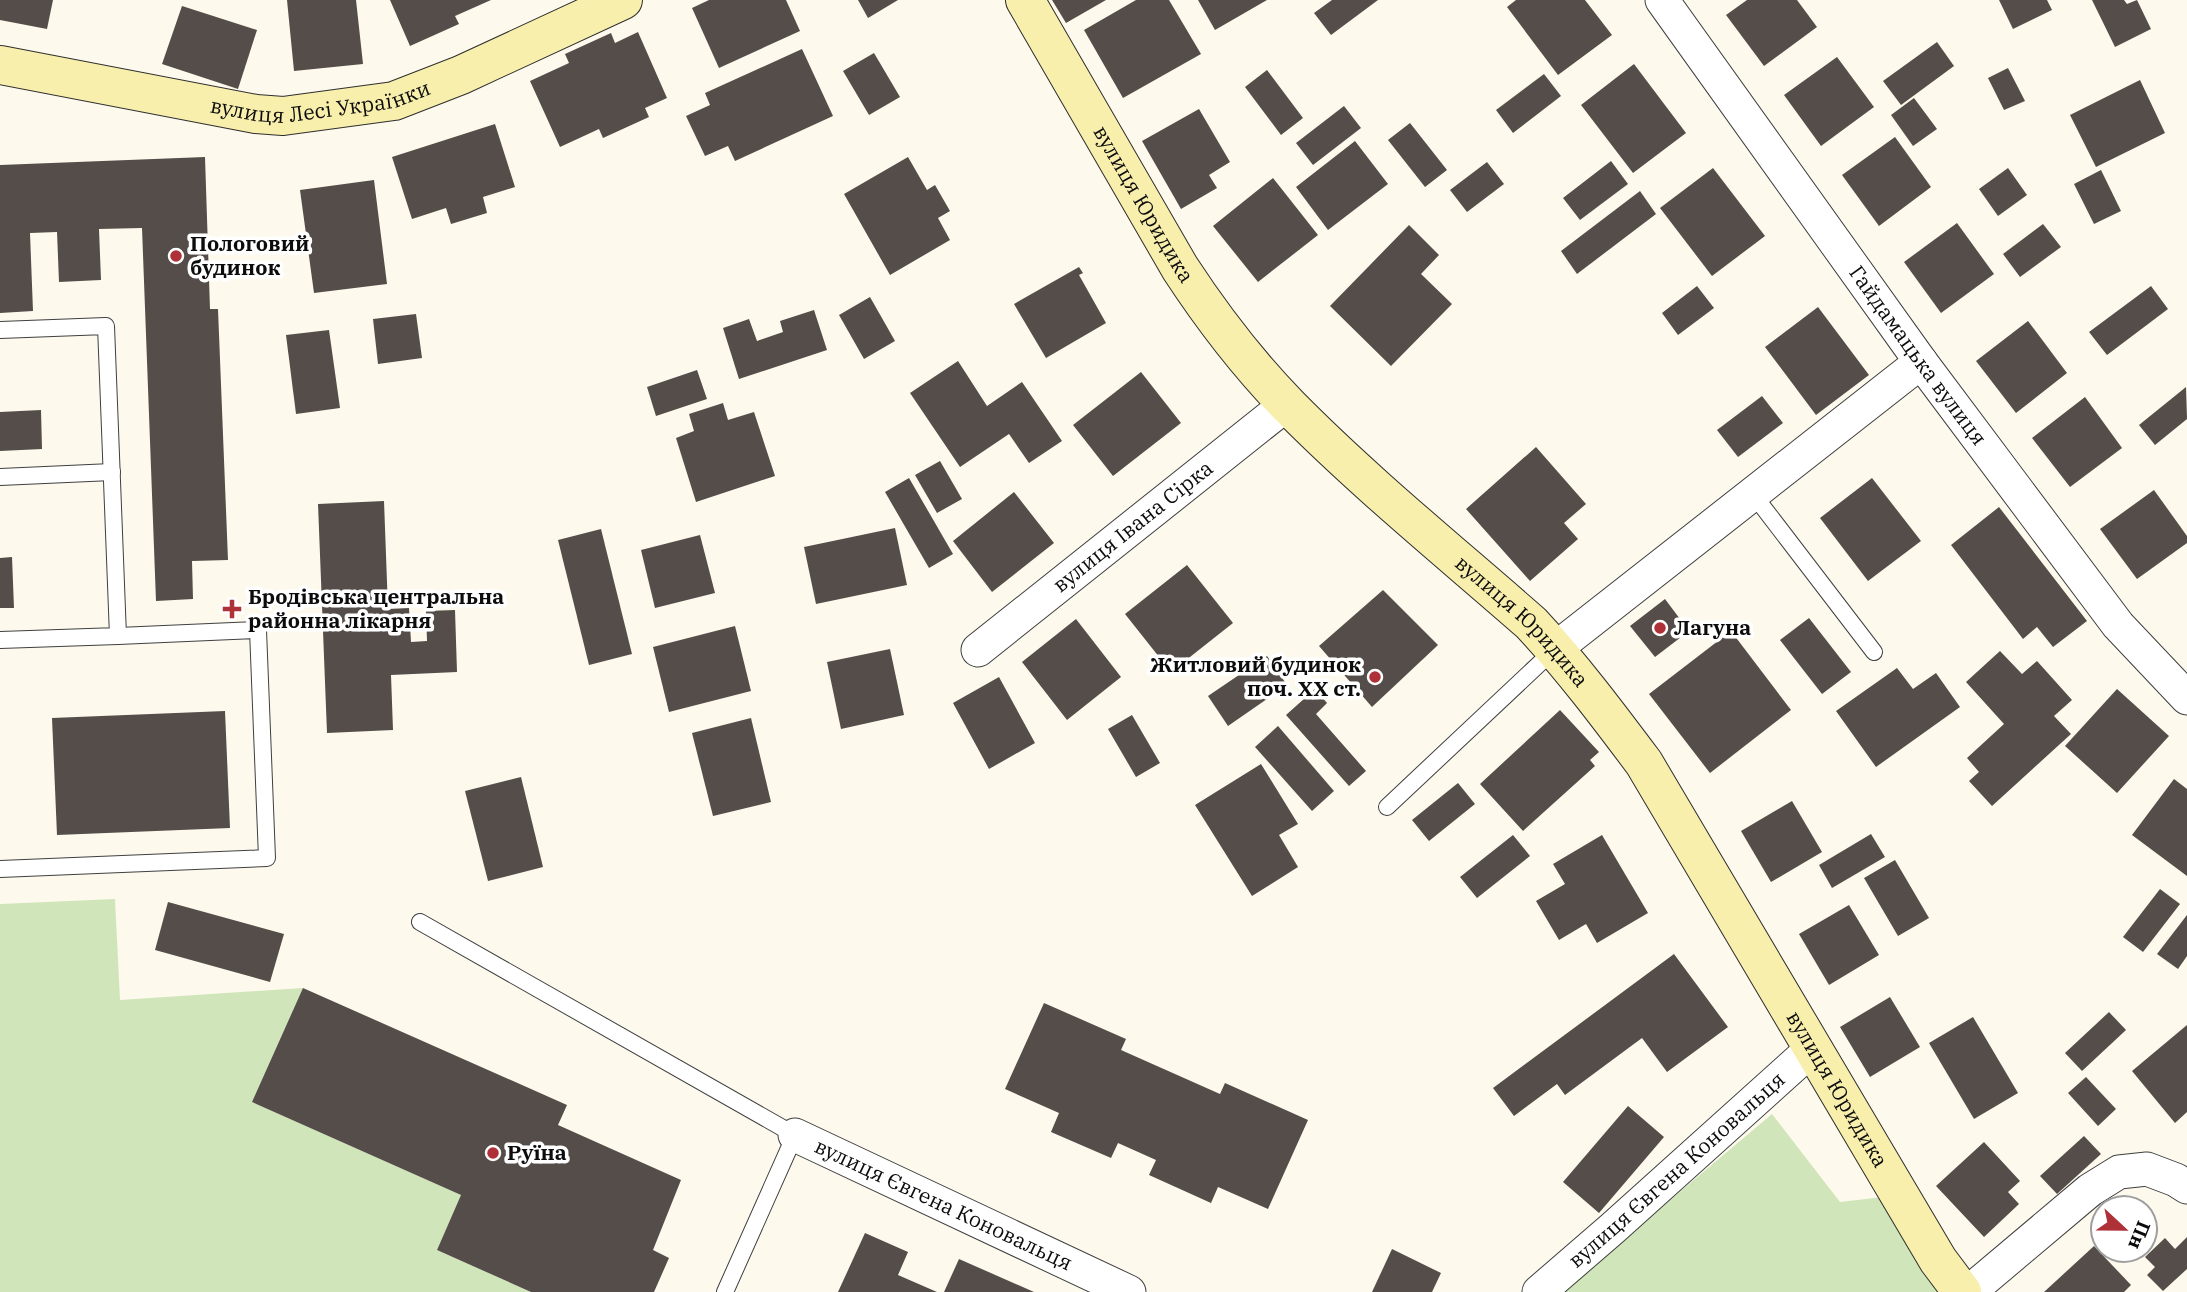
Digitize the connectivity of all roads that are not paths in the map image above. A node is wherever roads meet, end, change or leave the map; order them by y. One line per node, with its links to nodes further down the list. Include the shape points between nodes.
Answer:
1 (623, 0): 4 (street, вулиця Лесі Українки, via 394,101 283,116)
2 (1025, 0): 7 (street, вулиця Юридика, via 1180,268 1207,309)
3 (1662, 0): 6 (street, Гайдамацька вулиця)
4 (0, 65)
5 (0, 330): 8 (lane, via 106,326)
6 (1921, 362): 10 (street); 16 (street, Гайдамацька вулиця, via 2118,625)
7 (1287, 404): 13 (street, вулиця Юридика); 14 (street, вулиця Івана Сірка)
8 (112, 472): 9 (lane); 11 (lane)
9 (0, 477)
10 (1753, 494): 13 (street); 15 (lane)
11 (118, 636): 12 (lane); 18 (lane, via 258,630 268,858)
12 (0, 640)
13 (1555, 649): 17 (lane); 20 (street, вулиця Юридика, via 1644,763)
14 (978, 650)
15 (1874, 652)
16 (2187, 698)
17 (1387, 807)
18 (0, 869)
19 (420, 922): 21 (lane)
20 (1813, 1048): 25 (street, вулиця Євгена Коновальця); 26 (street, вулиця Юридика, via 1938,1260)
21 (795, 1135): 23 (lane); 24 (street, вулиця Євгена Коновальця)
22 (2187, 1186): 27 (street, via 2147,1169 2119,1172 2090,1190)
23 (725, 1292)
24 (1129, 1292)
25 (1539, 1292)
26 (1962, 1292)
27 (1969, 1292)

